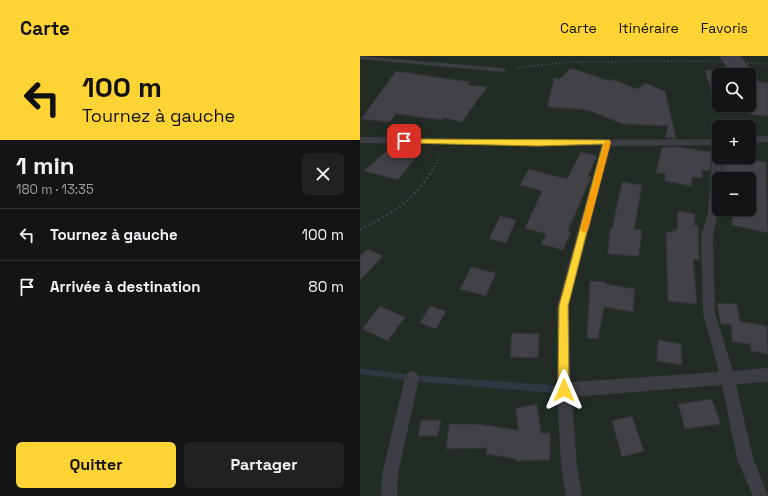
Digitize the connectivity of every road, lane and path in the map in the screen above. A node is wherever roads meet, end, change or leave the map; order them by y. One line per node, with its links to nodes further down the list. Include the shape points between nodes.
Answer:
1 (360, 57): 3 (street)
2 (768, 64): 3 (path, via 700,61 569,62)
3 (503, 70)
4 (768, 139): 6 (street)
5 (360, 140): 7 (street)
6 (756, 140)
7 (449, 142): 8 (street); 11 (path, via 433,169 408,202)
8 (607, 142): 9 (street); 15 (street, via 563,306)
9 (712, 142)
10 (716, 164): 14 (street, via 713,214 707,236 709,313)
11 (360, 230)
12 (768, 375): 14 (street)
13 (412, 378): 16 (street, via 390,474)
14 (728, 378): 15 (street); 18 (street, via 745,459)
15 (564, 390): 17 (street, via 569,466)
16 (389, 496)
17 (574, 496)
18 (761, 496)

